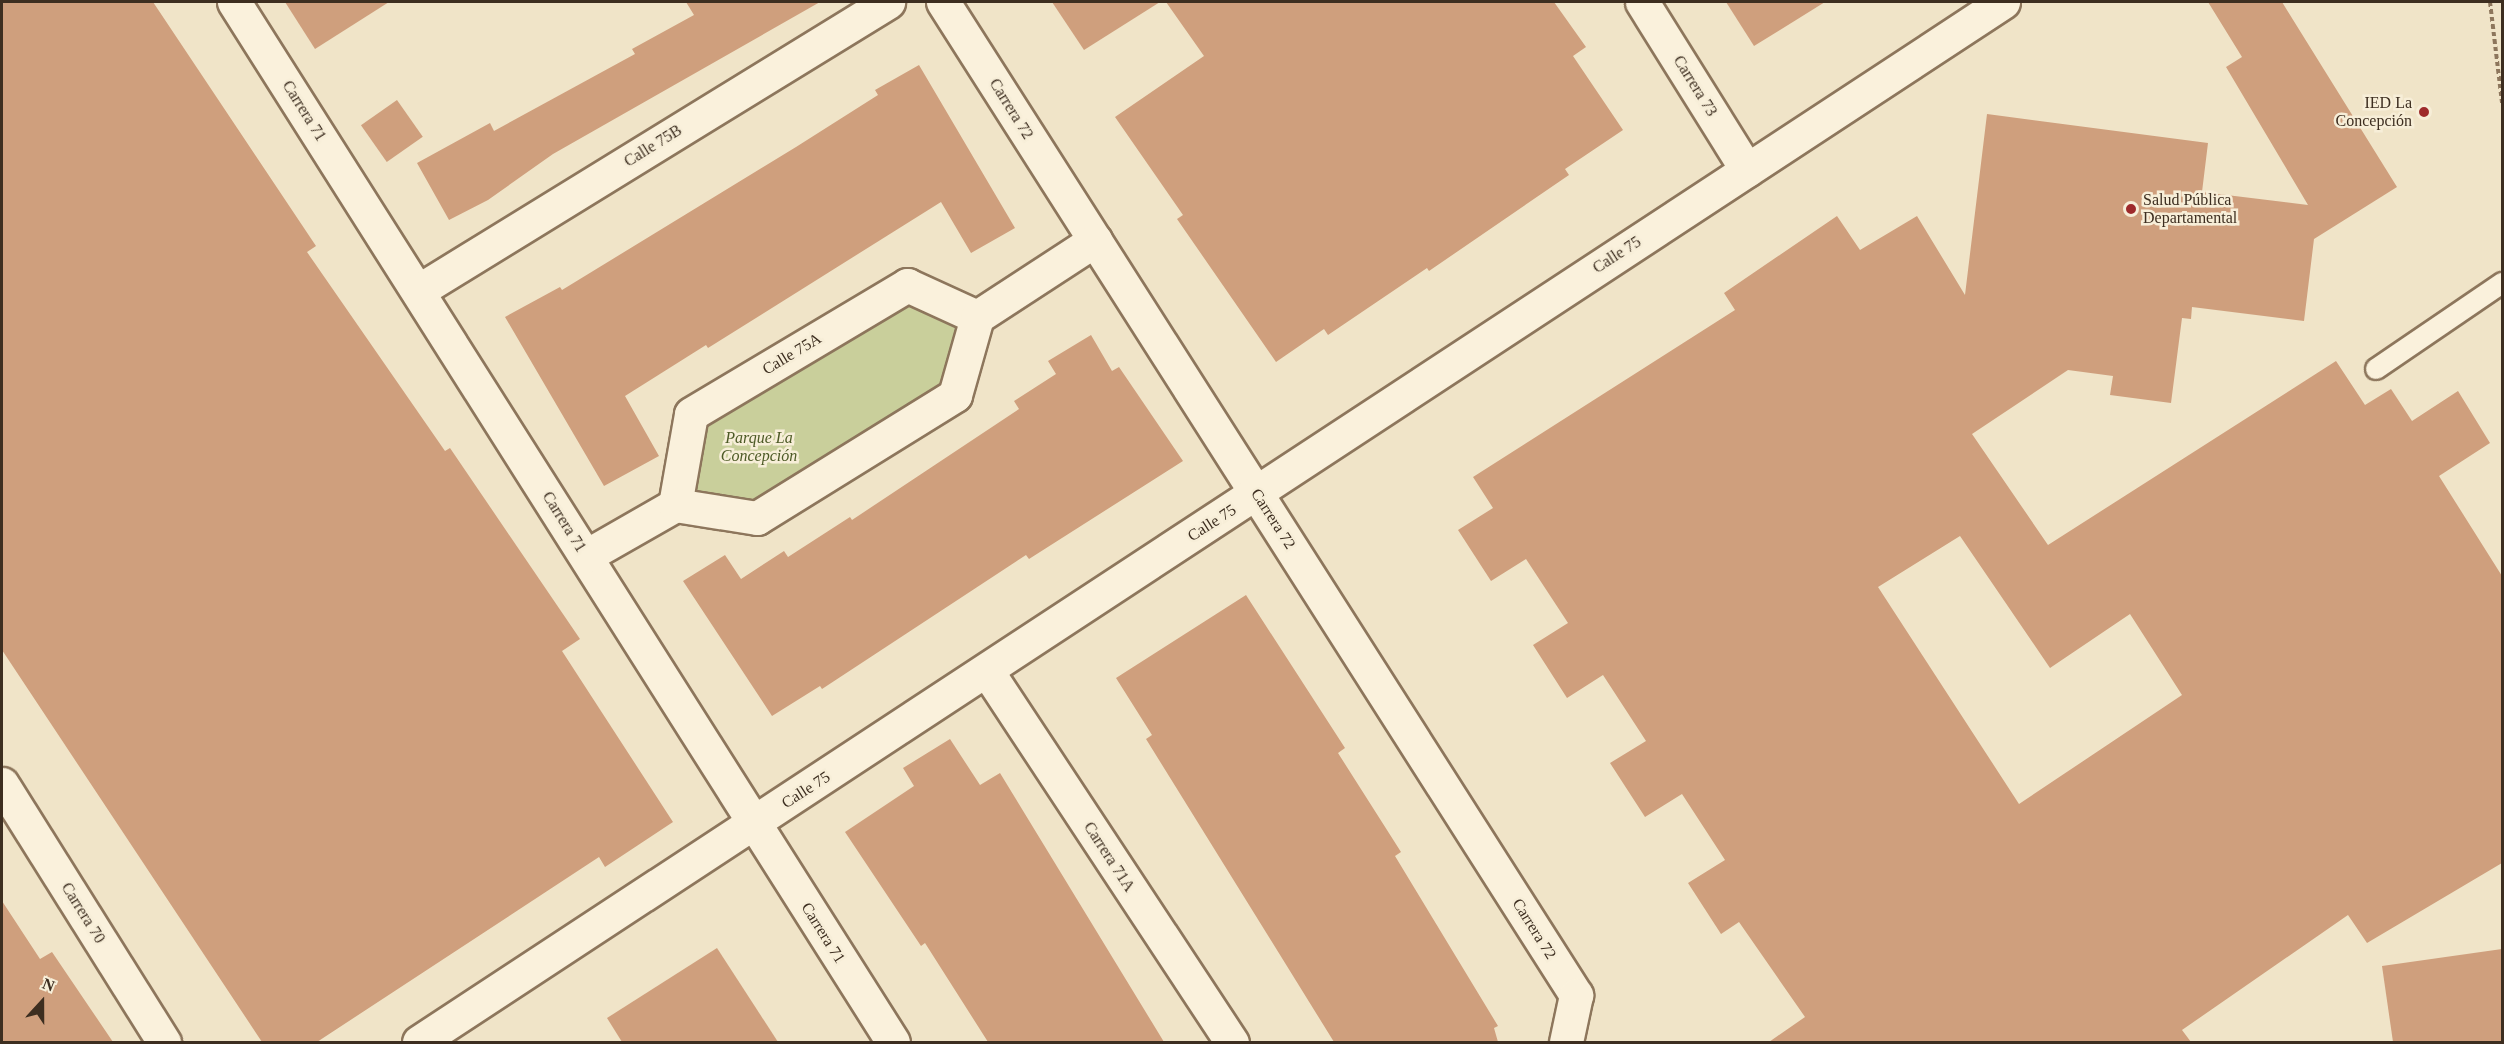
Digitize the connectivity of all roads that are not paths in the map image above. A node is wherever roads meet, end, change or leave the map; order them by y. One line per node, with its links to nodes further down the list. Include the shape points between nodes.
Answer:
1 (234, 2): 9 (street, Carrera 71)
2 (888, 2): 9 (street, Calle 75B)
3 (943, 2): 7 (street, Carrera 72)
4 (1642, 2): 6 (street, Carrera 73)
5 (2003, 2): 6 (street, Calle 75)
6 (1747, 170): 12 (street, Calle 75)
7 (1095, 240): 10 (street); 12 (street, Carrera 72)
8 (2502, 283): 11 (lane)
9 (418, 291): 14 (street, Carrera 71)
10 (977, 316): 13 (street, via 955,395 757,518); 13 (street, Calle 75A, via 907,285 691,414)
11 (2376, 369)
12 (1256, 493): 15 (street, Calle 75); 22 (street, Carrera 72, via 1576,995)
13 (675, 505): 14 (street)
14 (586, 556): 17 (street, Carrera 71)
15 (987, 671): 17 (street, Calle 75); 21 (street, Carrera 71A)
16 (2, 784): 18 (street, Carrera 70)
17 (754, 824): 19 (street, Calle 75); 20 (street, Carrera 71)
18 (164, 1042)
19 (419, 1042)
20 (893, 1042)
21 (1232, 1042)
22 (1566, 1042)

